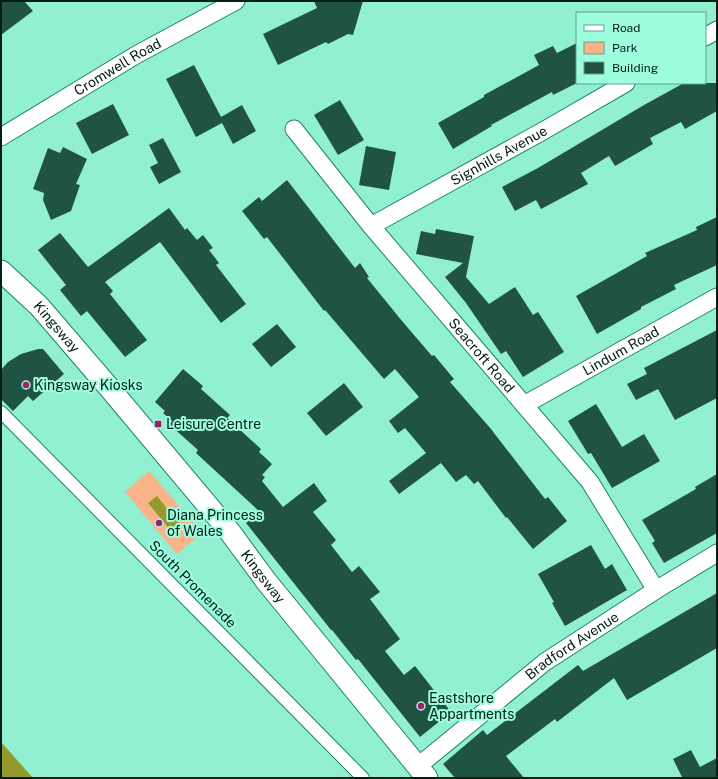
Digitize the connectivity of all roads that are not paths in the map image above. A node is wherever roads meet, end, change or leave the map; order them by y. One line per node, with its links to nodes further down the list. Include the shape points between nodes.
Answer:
1 (236, 1): 6 (street, Cromwell Road, via 136,55)
2 (717, 30): 3 (street)
3 (706, 36)
4 (624, 84): 7 (street, Signhills Avenue)
5 (294, 129): 7 (street, Seacroft Road)
6 (1, 137)
7 (371, 226): 10 (street, Seacroft Road)
8 (1, 271): 14 (street, Kingsway, via 39,306 111,390 230,532 266,581)
9 (717, 297): 10 (street, Lindum Road)
10 (524, 405): 13 (street, Seacroft Road, via 590,482)
11 (1, 412): 15 (street, South Promenade)
12 (717, 553): 13 (street, Bradford Avenue)
13 (656, 590): 14 (street, Bradford Avenue, via 545,662)
14 (422, 772)
15 (363, 778)

